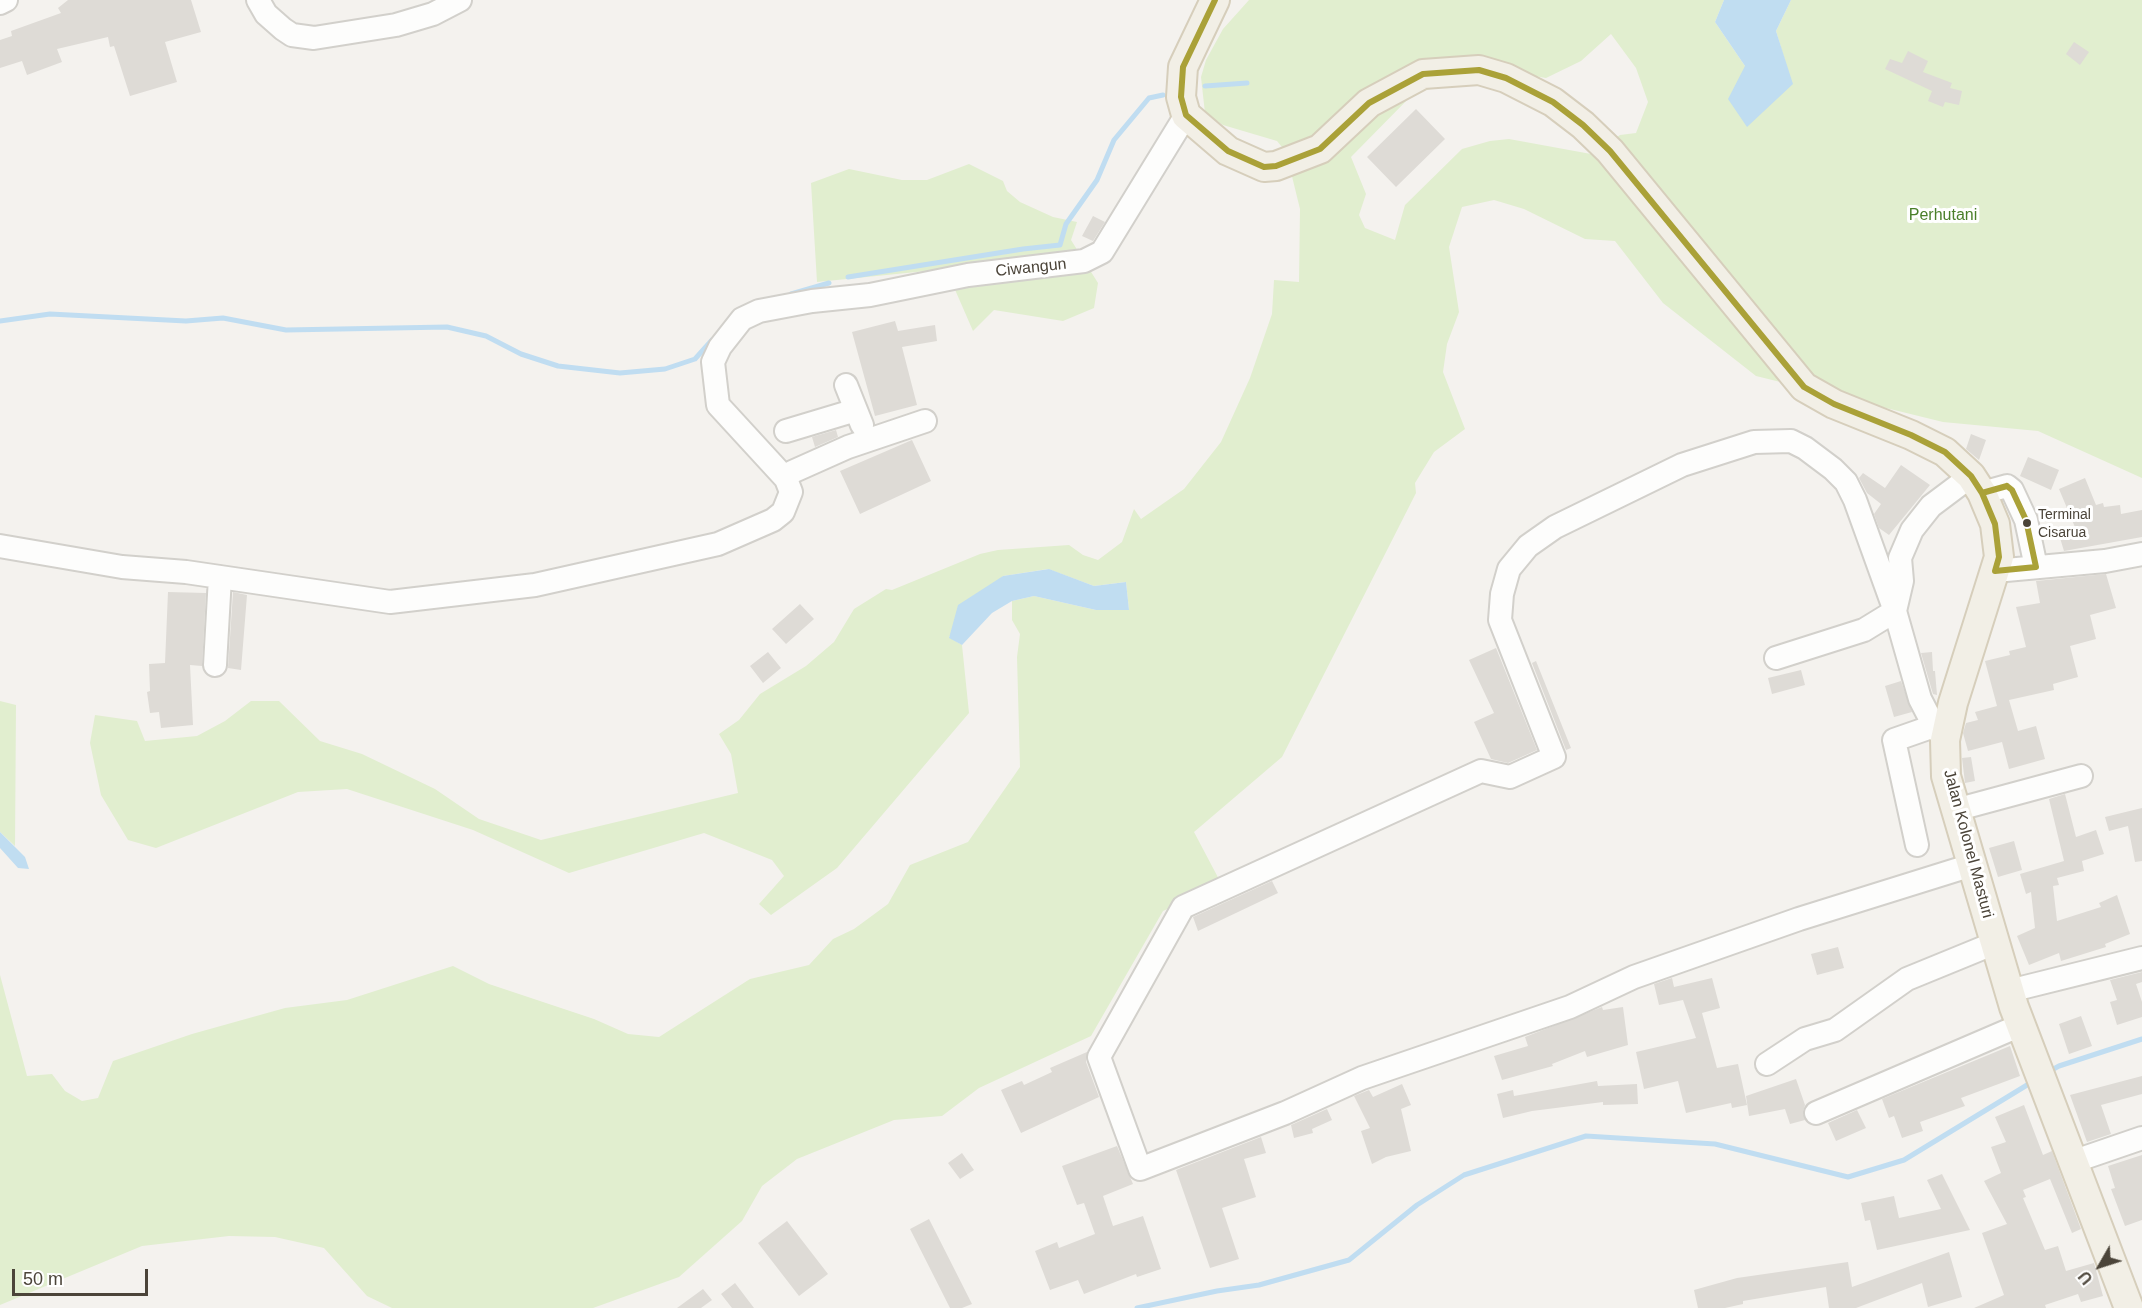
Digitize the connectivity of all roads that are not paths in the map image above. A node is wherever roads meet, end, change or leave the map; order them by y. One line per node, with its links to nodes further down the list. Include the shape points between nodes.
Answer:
1 (6, 0): 5 (street)
2 (258, 0): 3 (street, via 283,30 314,38 396,25 433,14)
3 (460, 0)
4 (1215, 0): 6 (main road, via 1183,67 1181,97)
5 (0, 3)
6 (1186, 115): 12 (street, Ciwangun, via 1102,252 1084,261 968,275 870,295 759,311 742,319 720,346 713,362 718,405); 13 (main road, Jalan Kolonel Masturi, via 1228,151 1264,167 1290,162 1320,149 1369,103 1423,74 1479,70 1532,90 1583,125 1610,151 1804,387 1945,452)
7 (846, 386): 8 (street)
8 (856, 410): 10 (street); 11 (street)
9 (925, 421): 11 (street)
10 (786, 431)
11 (868, 440): 12 (street, via 792,472)
12 (786, 479): 18 (street, via 791,492 783,512 718,544 535,585 390,602)
13 (1977, 485): 16 (street, via 2007,486 2012,490 2026,520); 17 (main road, Jalan Kolonel Masturi, via 1995,524 1999,557); 19 (street, via 1931,506 1912,530 1900,558 1902,581)
14 (0, 546): 18 (street, via 122,567)
15 (2142, 554): 16 (street)
16 (2036, 567): 17 (street)
17 (1995, 571): 22 (main road, Jalan Kolonel Masturi)
18 (220, 577): 21 (street)
19 (1895, 611): 20 (street, via 1864,630); 22 (street, via 1920,699); 26 (street, via 1846,482 1791,441 1754,442 1682,465 1555,527 1528,546 1509,569 1500,620 1554,757 1510,777 1481,771 1183,907 1099,1057 1140,1169 1285,1113 1362,1078 1570,1007 1634,977 1799,919)
20 (1776, 658)
21 (215, 665)
22 (1939, 733): 24 (main road, Jalan Kolonel Masturi); 25 (street, via 1894,740)
23 (2081, 776): 24 (street)
24 (1955, 810): 26 (main road, Jalan Kolonel Masturi)
25 (1917, 844)
26 (1972, 865): 27 (main road, Jalan Kolonel Masturi)
27 (1995, 943): 29 (main road, Jalan Kolonel Masturi); 31 (street, via 1907,979 1835,1030 1805,1039)
28 (2142, 958): 29 (street)
29 (2009, 991): 30 (main road, Jalan Kolonel Masturi)
30 (2021, 1025): 32 (street); 34 (main road, Jalan Kolonel Masturi)
31 (1767, 1064)
32 (1816, 1113)
33 (2142, 1138): 34 (street)
34 (2075, 1161): 35 (main road, Jalan Kolonel Masturi)
35 (2129, 1308)

